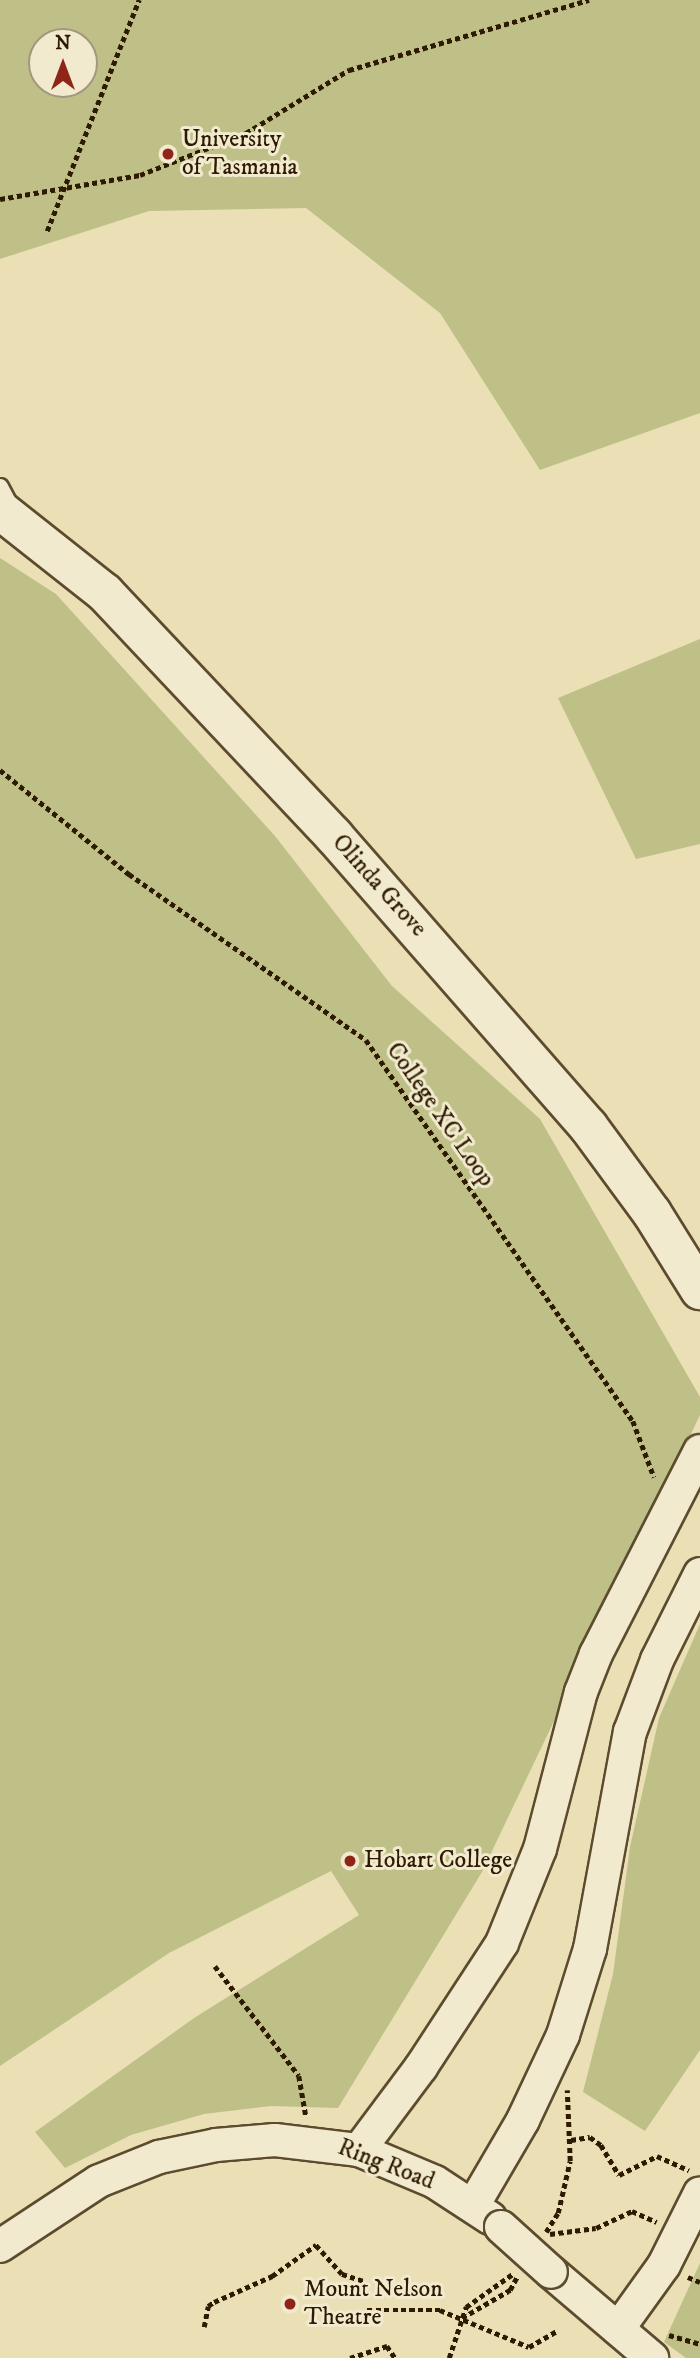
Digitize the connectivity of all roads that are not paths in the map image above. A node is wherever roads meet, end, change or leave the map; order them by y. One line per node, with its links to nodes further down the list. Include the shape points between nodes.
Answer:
1 (6, 505): 2 (main road, Olinda Grove, via 174,663 494,1014 588,1126 652,1213)
2 (700, 1290)
3 (700, 1451): 5 (street, via 616,1607 586,1679 540,1849 502,1942 421,2067)
4 (700, 1574): 7 (street, via 657,1660 630,1732 590,1949 544,2079)
5 (359, 2150): 7 (street, Ring Road); 8 (street, Ring Road, via 305,2141 216,2144 159,2157 99,2181)
6 (700, 2193): 9 (street, via 664,2265)
7 (474, 2204): 9 (street, Ring Road, bridge)
8 (0, 2246)
9 (618, 2329): 10 (street, Ring Road)
10 (652, 2358)

